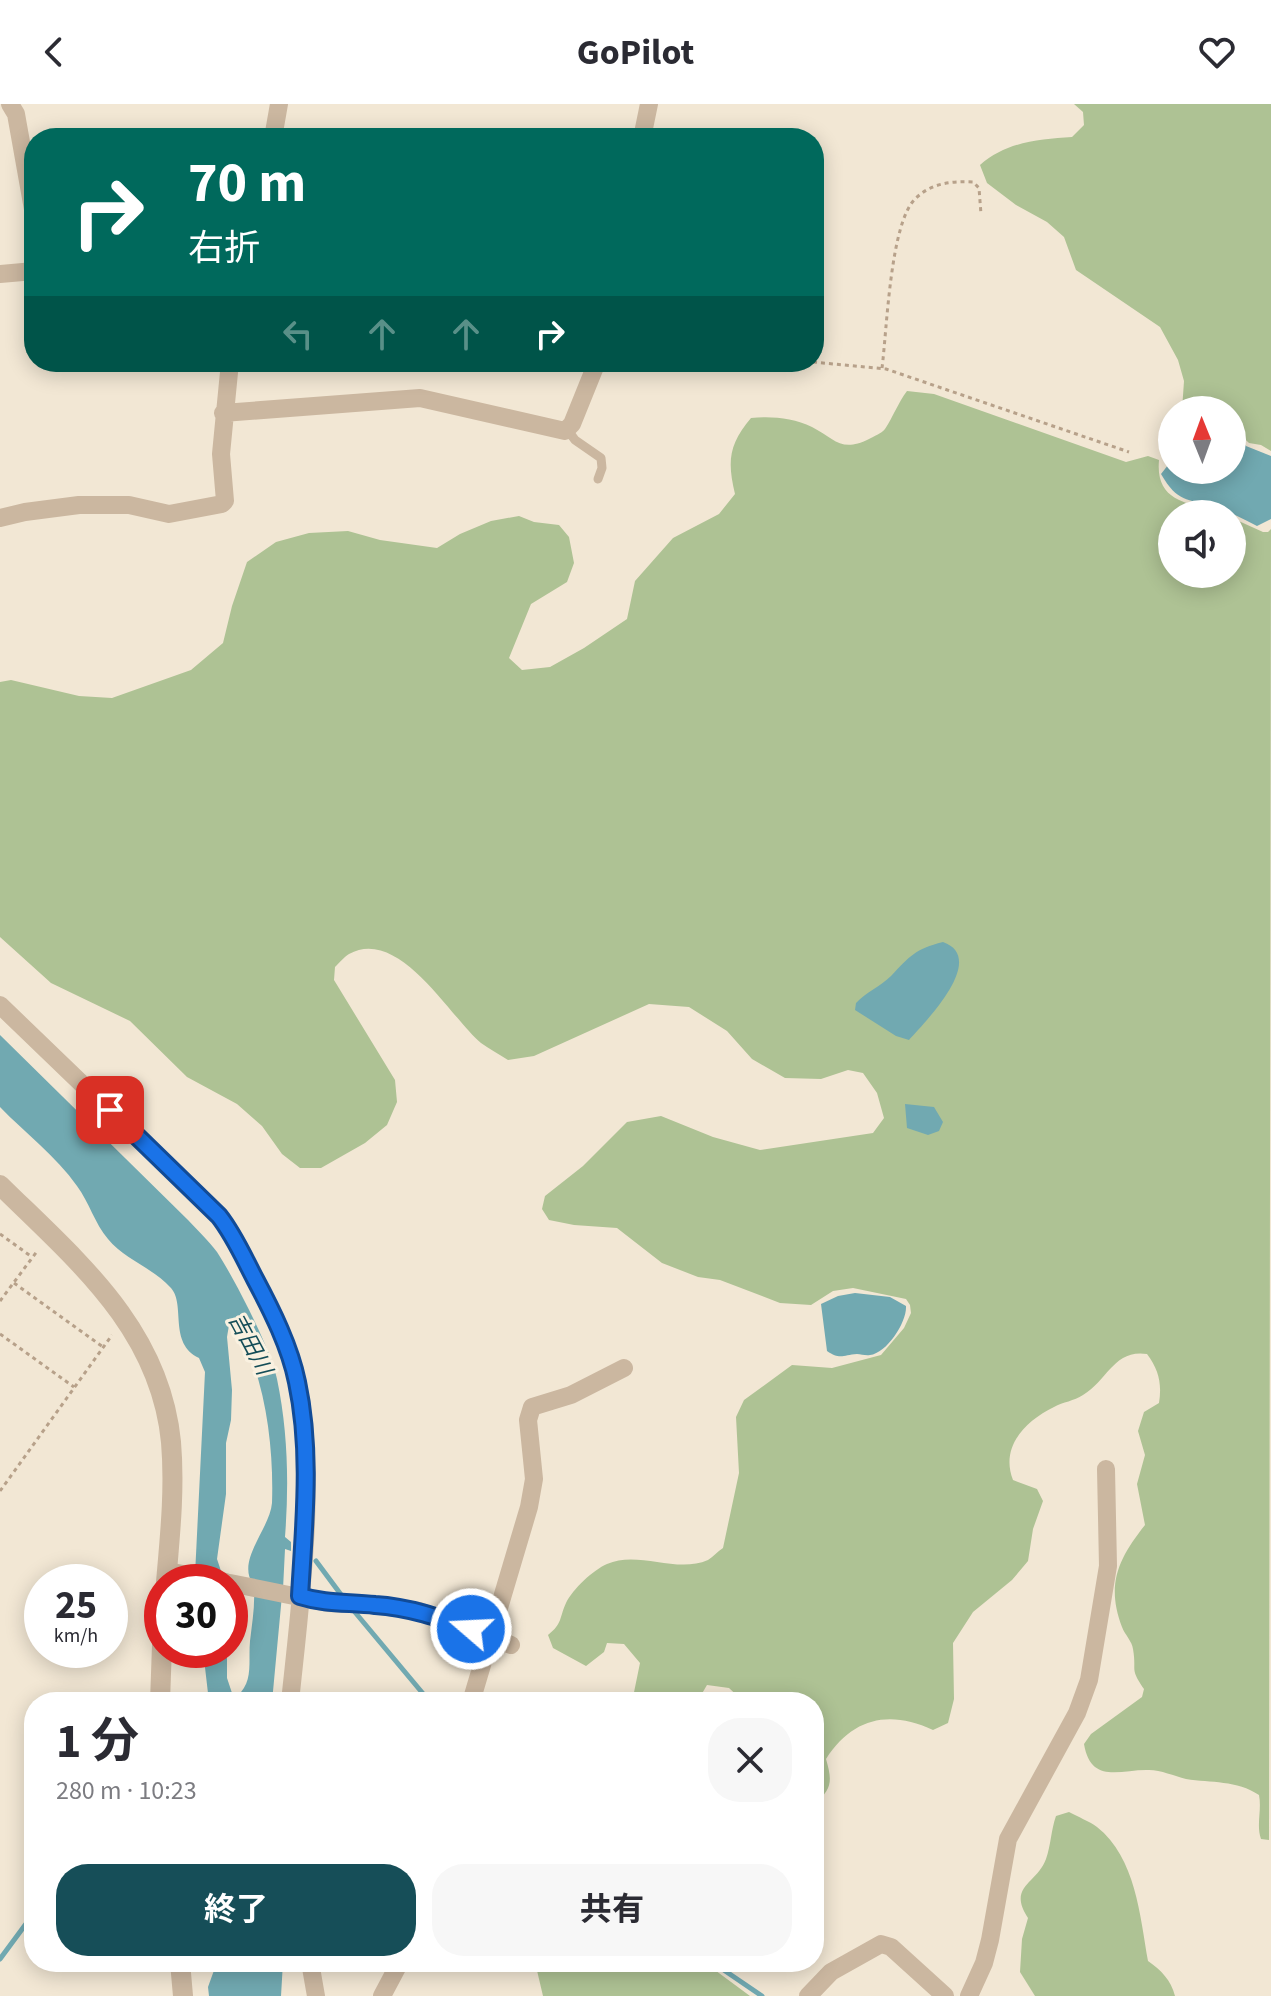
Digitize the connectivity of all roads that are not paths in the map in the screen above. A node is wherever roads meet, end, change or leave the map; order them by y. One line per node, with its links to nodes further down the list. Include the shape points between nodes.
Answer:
1 (10, 104): 6 (street)
2 (279, 104): 4 (street)
3 (649, 104): 5 (street)
4 (275, 128)
5 (644, 128)
6 (24, 159)
7 (24, 272): 8 (street)
8 (0, 274)
9 (229, 372): 11 (street)
10 (593, 372): 12 (street)
11 (223, 413): 12 (street, via 420,398); 14 (street, via 222,504 169,514 129,505 79,505)
12 (567, 429): 13 (lane, via 601,458)
13 (598, 479)
14 (0, 518)
15 (0, 1005): 21 (street, via 219,1216 262,1293 290,1356 304,1435 306,1474)
16 (0, 1185): 19 (street, via 111,1298 145,1352 171,1439)
17 (624, 1368): 22 (street, via 571,1395 532,1407 528,1420 534,1479 529,1507)
18 (1106, 1469): 36 (street, via 1108,1566 1089,1680 1077,1713 1008,1839 990,1940)
19 (172, 1564)
20 (248, 1586): 21 (street)
21 (295, 1595): 22 (street, via 419,1611); 26 (street)
22 (489, 1639): 23 (street); 27 (street)
23 (511, 1645)
24 (161, 1668): 25 (street)
25 (160, 1692)
26 (290, 1692)
27 (474, 1692)
28 (181, 1972): 31 (street)
29 (312, 1972): 32 (street)
30 (395, 1972): 33 (street)
31 (183, 1996)
32 (316, 1996)
33 (382, 1996)
34 (808, 1996): 35 (street, via 831,1972 881,1944)
35 (945, 1996)
36 (969, 1996)

